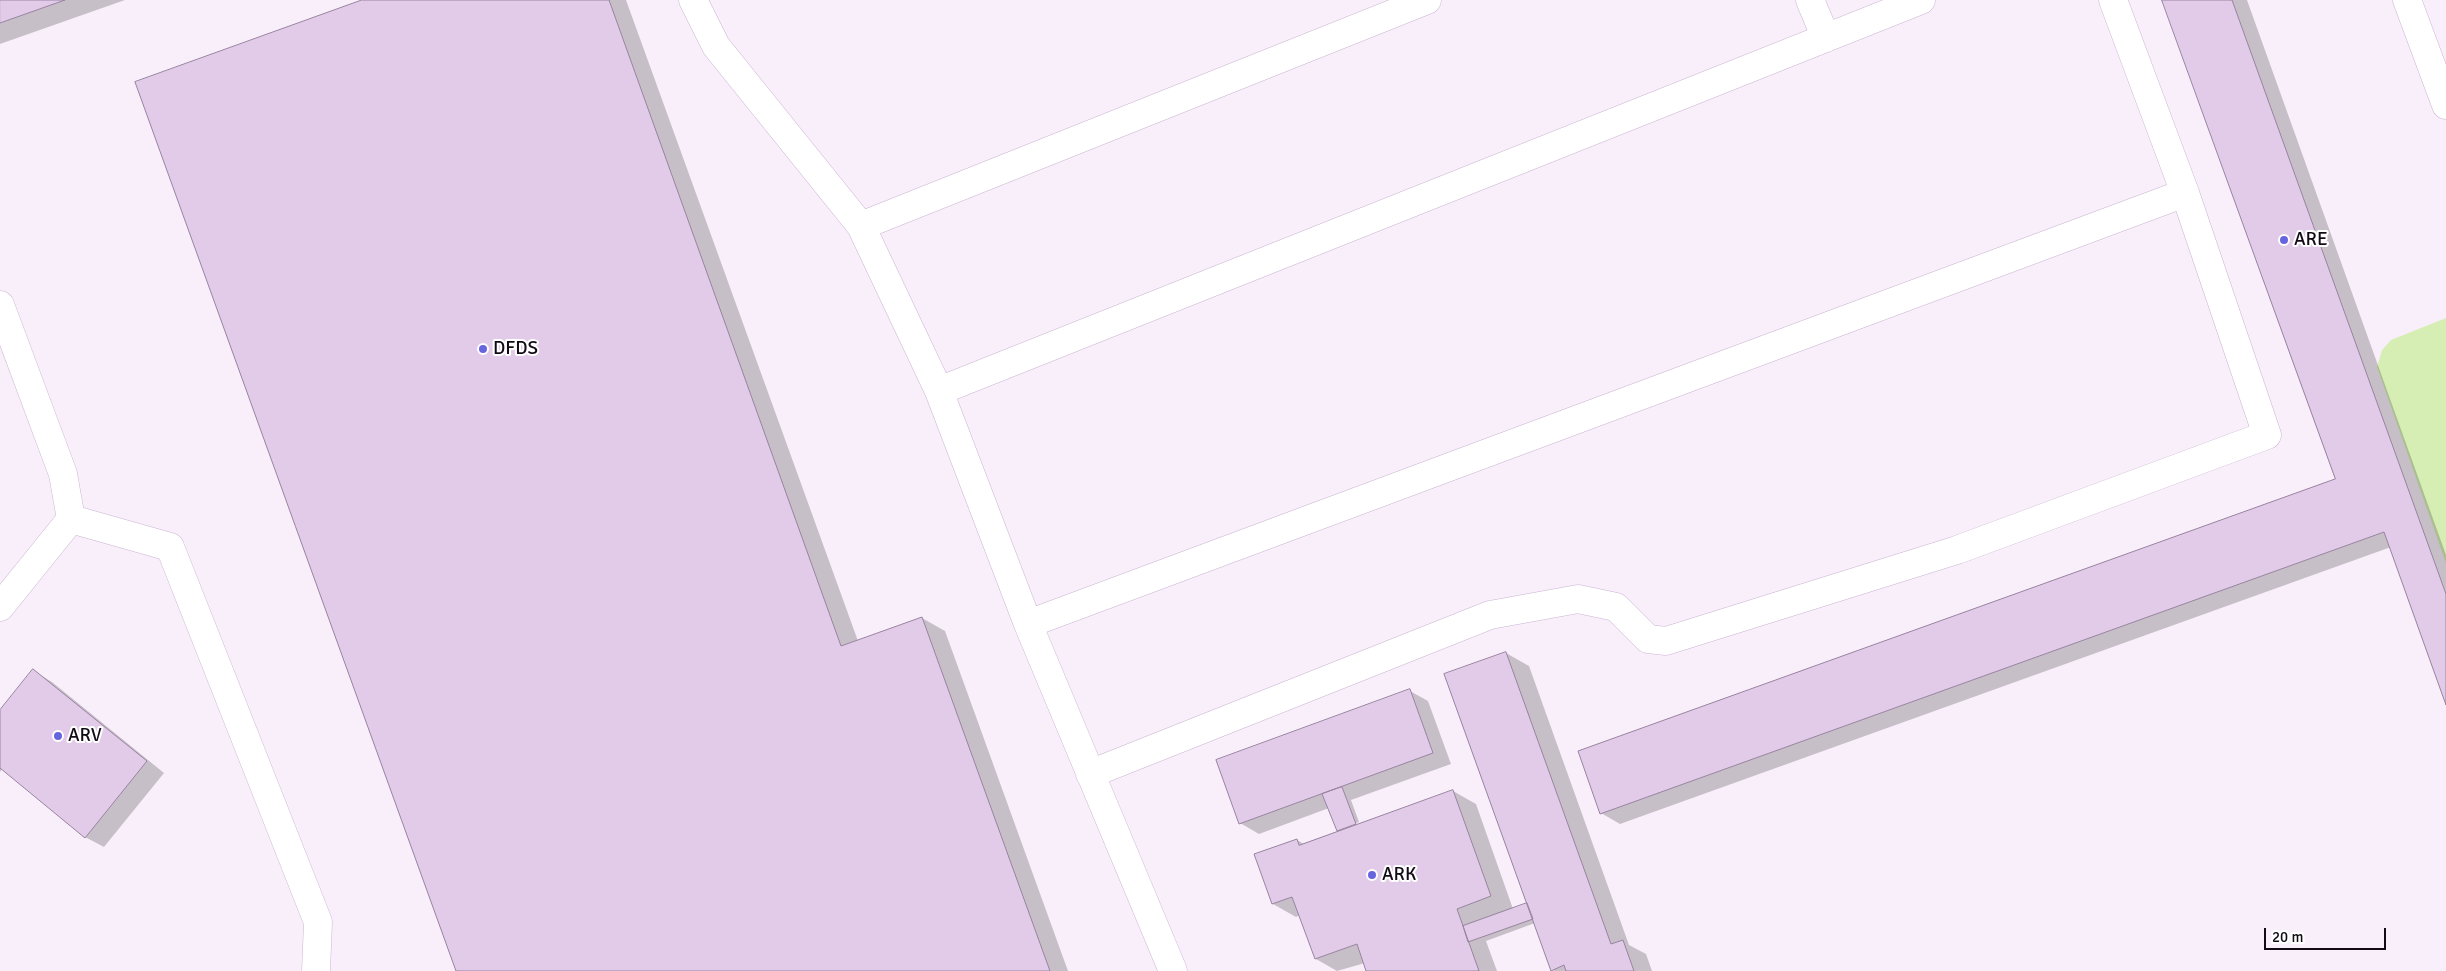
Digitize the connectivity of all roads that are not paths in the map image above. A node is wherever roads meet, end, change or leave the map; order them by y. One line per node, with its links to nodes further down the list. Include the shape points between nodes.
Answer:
1 (693, 0): 10 (lane, via 716,46)
2 (1427, 0): 10 (lane)
3 (1810, 0): 7 (lane)
4 (1920, 0): 7 (lane)
5 (2113, 0): 9 (lane)
6 (2408, 0): 8 (lane)
7 (1826, 38): 12 (lane)
8 (2446, 105)
9 (2185, 193): 15 (lane); 16 (lane, via 2267,435 1957,550 1666,641 1648,639 1616,607 1578,599 1490,615)
10 (861, 226): 12 (lane)
11 (0, 305): 13 (lane, via 63,474)
12 (939, 391): 15 (lane)
13 (71, 520): 14 (lane); 17 (lane, via 170,547 318,922)
14 (0, 607)
15 (1028, 624): 16 (lane)
16 (1090, 774): 18 (lane)
17 (316, 971)
18 (1173, 971)

